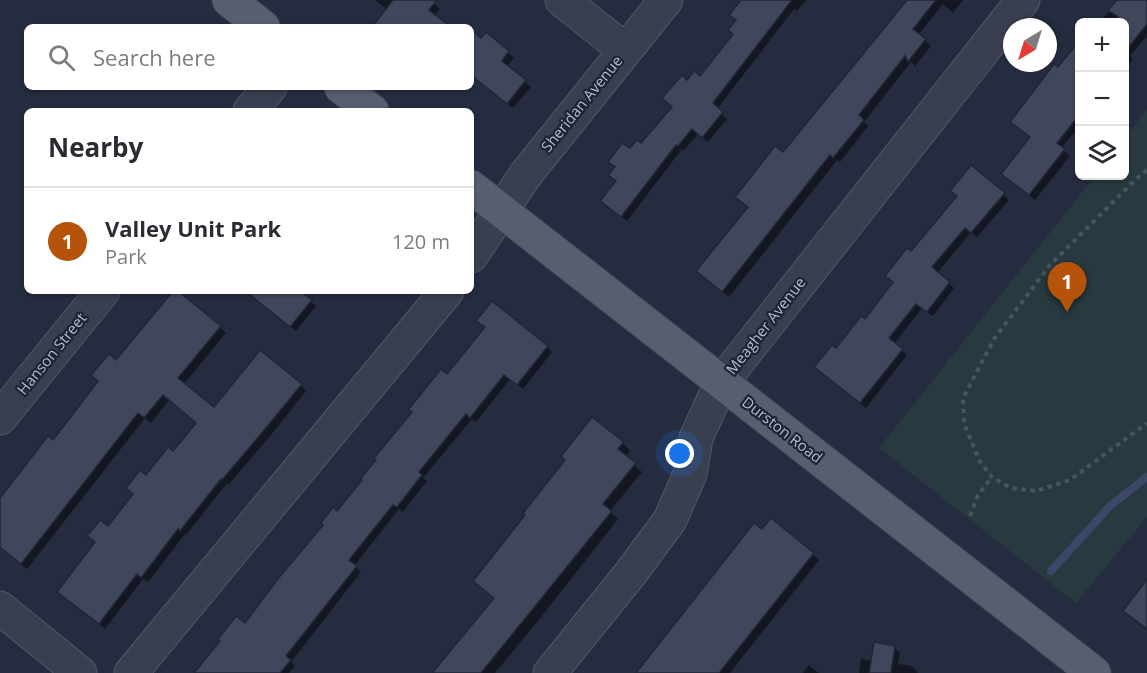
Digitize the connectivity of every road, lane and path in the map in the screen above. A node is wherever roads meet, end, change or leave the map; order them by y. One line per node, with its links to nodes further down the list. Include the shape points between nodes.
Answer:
1 (229, 0): 5 (main road)
2 (562, 0): 6 (street)
3 (666, 0): 6 (street, Sheridan Avenue)
4 (1023, 0): 17 (street, Meagher Avenue)
5 (259, 24)
6 (625, 50): 13 (street, Sheridan Avenue)
7 (268, 90): 9 (street)
8 (345, 90): 10 (main road)
9 (252, 108)
10 (368, 108)
11 (1147, 170): 20 (path, via 1050,266 994,339 963,398 964,423 979,460)
12 (474, 189): 13 (main road, Durston Road)
13 (501, 210): 14 (street, Sheridan Avenue); 17 (main road, Durston Road)
14 (474, 251)
15 (101, 294): 18 (street, Hanson Street)
16 (445, 294): 24 (street)
17 (721, 383): 25 (street, Meagher Avenue, via 696,438 690,474 670,520); 26 (main road, Durston Road)
18 (0, 417)
19 (1147, 423): 20 (path, via 1070,480 1036,491 1011,488)
20 (992, 477): 21 (path, via 978,495)
21 (970, 516)
22 (0, 608): 23 (street)
23 (81, 673)
24 (131, 673)
25 (550, 673)
26 (1094, 673)

